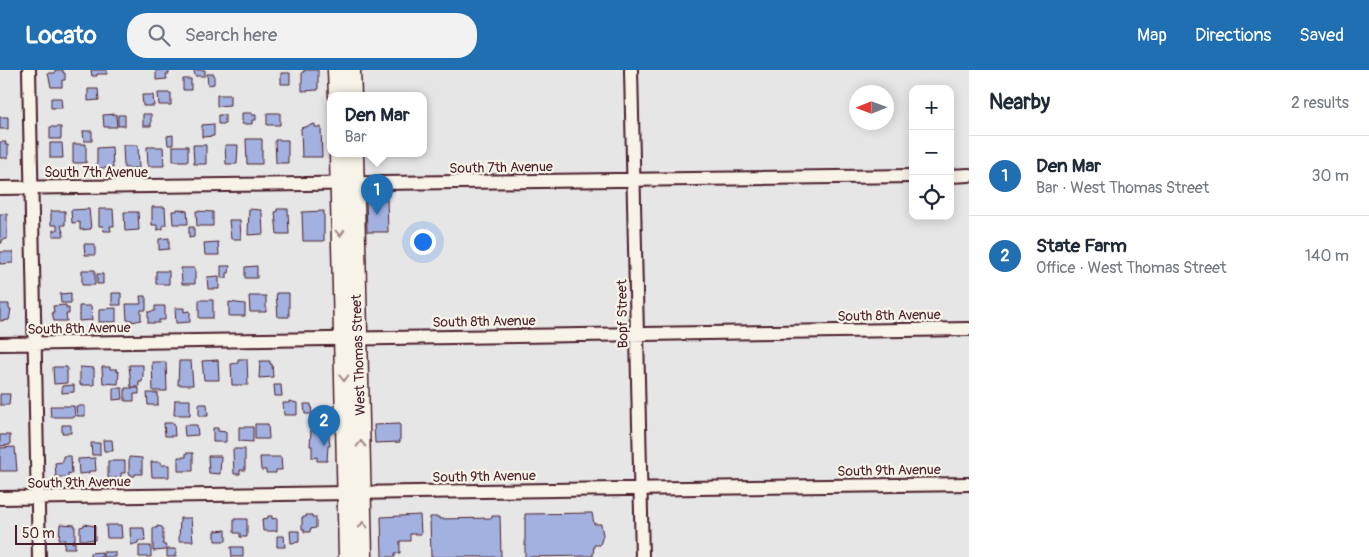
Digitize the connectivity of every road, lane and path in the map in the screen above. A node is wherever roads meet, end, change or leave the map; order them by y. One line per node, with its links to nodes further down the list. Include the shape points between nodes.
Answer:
1 (29, 70): 15 (street)
2 (337, 70): 5 (main road)
3 (351, 70): 6 (main road)
4 (631, 70): 12 (street, Bopf Street)
5 (338, 92)
6 (352, 92)
7 (340, 157): 13 (main road, West Thomas Street)
8 (353, 157): 13 (main road, West Thomas Street)
9 (909, 176): 12 (street, South 7th Avenue)
10 (954, 176): 11 (street)
11 (969, 176)
12 (634, 179): 13 (street, South 7th Avenue); 17 (street, Bopf Street)
13 (347, 184): 15 (street, South 7th Avenue); 18 (main road, West Thomas Street)
14 (0, 188): 15 (street, South 7th Avenue)
15 (31, 188): 19 (street)
16 (969, 329): 17 (street, South 8th Avenue)
17 (637, 334): 18 (street, South 8th Avenue); 22 (street, Bopf Street)
18 (351, 338): 19 (street, South 8th Avenue); 23 (main road, West Thomas Street)
19 (35, 343): 20 (street, South 8th Avenue); 25 (street)
20 (0, 344)
21 (969, 484): 22 (street, South 9th Avenue)
22 (640, 489): 23 (street, South 9th Avenue); 29 (street, Bopf Street)
23 (354, 493): 25 (street, South 9th Avenue); 27 (main road, West Thomas Street); 28 (main road, West Thomas Street, one-way to 23)
24 (0, 498): 25 (street, South 9th Avenue)
25 (38, 498): 26 (street)
26 (40, 557)
27 (348, 557)
28 (363, 557)
29 (642, 557)

